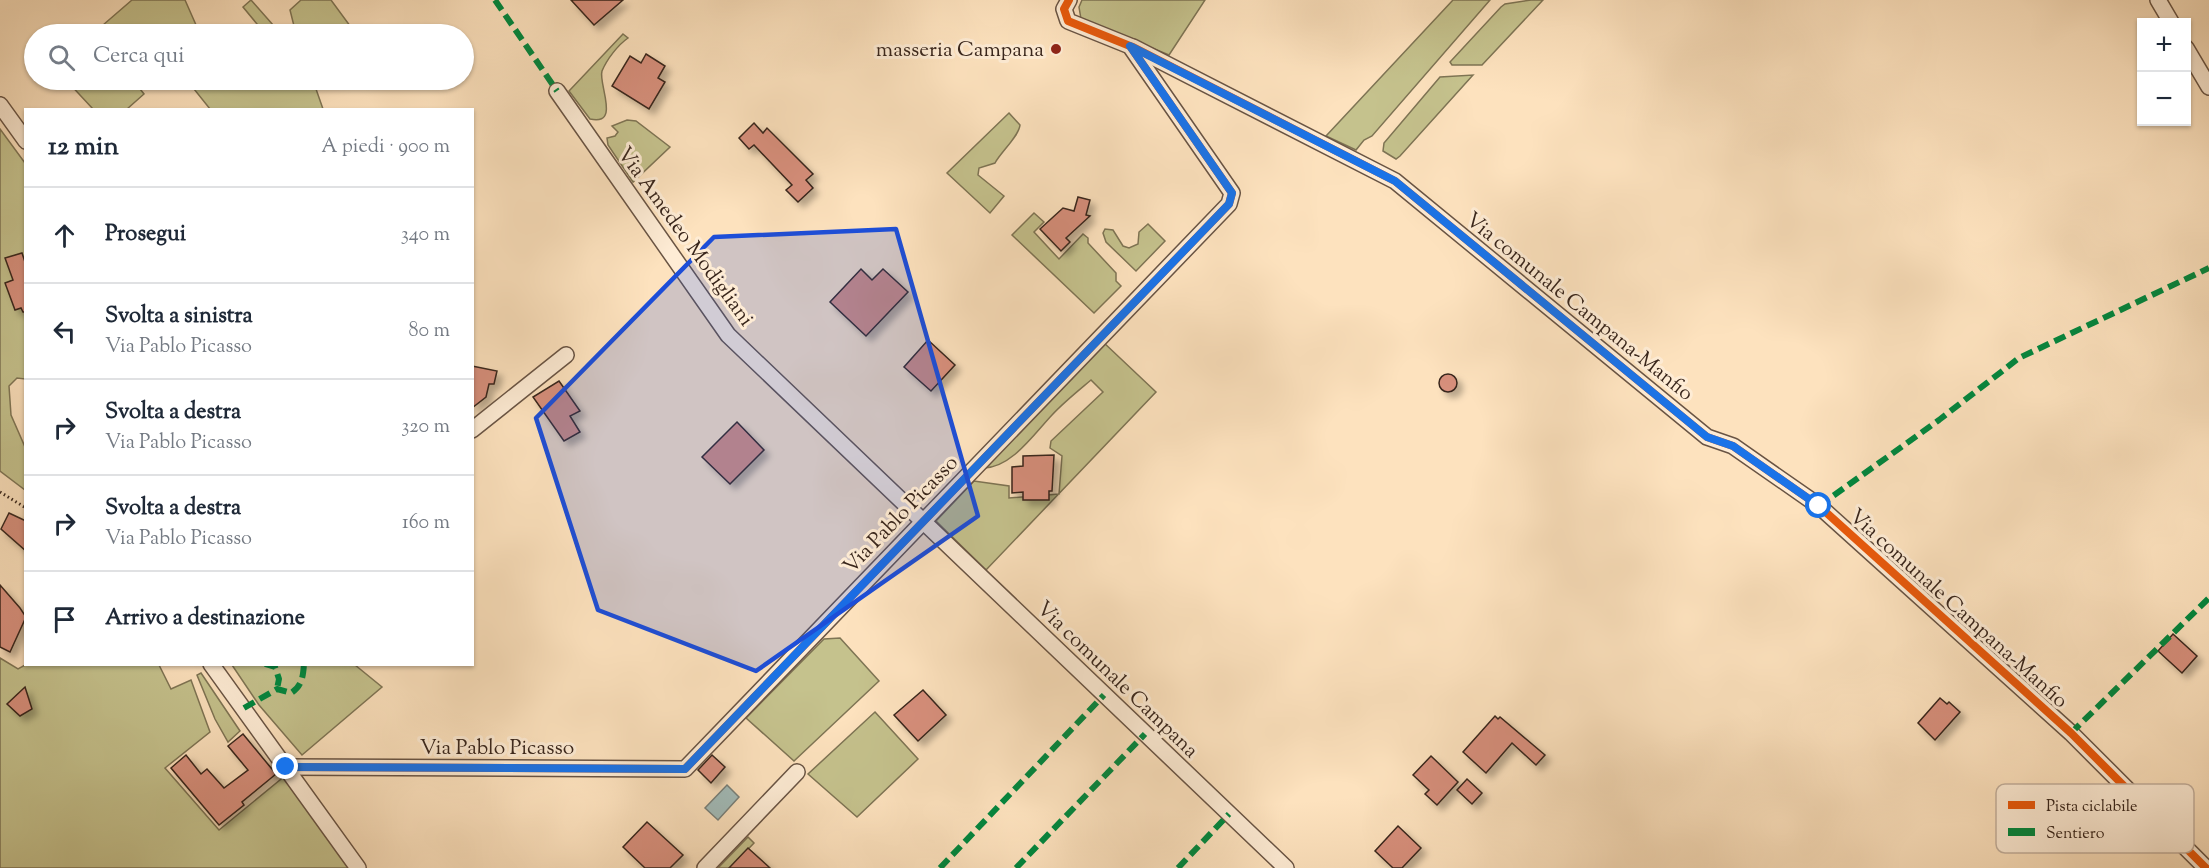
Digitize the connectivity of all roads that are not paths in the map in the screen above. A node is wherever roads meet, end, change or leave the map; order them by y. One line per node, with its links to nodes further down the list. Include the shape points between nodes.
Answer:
1 (1069, 0): 4 (street, via 1064,9 1068,21)
2 (2158, 0): 3 (street)
3 (2169, 18)
4 (1130, 46): 12 (street, Via Pablo Picasso, via 1232,193 1229,204); 16 (street, Via comunale Campana-Manfio, via 1395,181 1707,437 1733,446 1819,506 2071,733)
5 (2191, 55): 6 (street)
6 (2209, 87)
7 (557, 91): 12 (street, Via Amedeo Modigliani, via 728,335)
8 (0, 105): 9 (street)
9 (24, 138)
10 (566, 355): 11 (street)
11 (474, 428)
12 (922, 521): 14 (street, Via Pablo Picasso, via 685,769); 20 (street, Via comunale Campana)
13 (212, 666): 14 (street)
14 (286, 767): 18 (street)
15 (797, 772): 19 (street)
16 (2122, 784)
17 (2191, 853): 21 (street, Via comunale Campana-Manfio)
18 (358, 868)
19 (705, 868)
20 (1286, 868)
21 (2206, 868)

